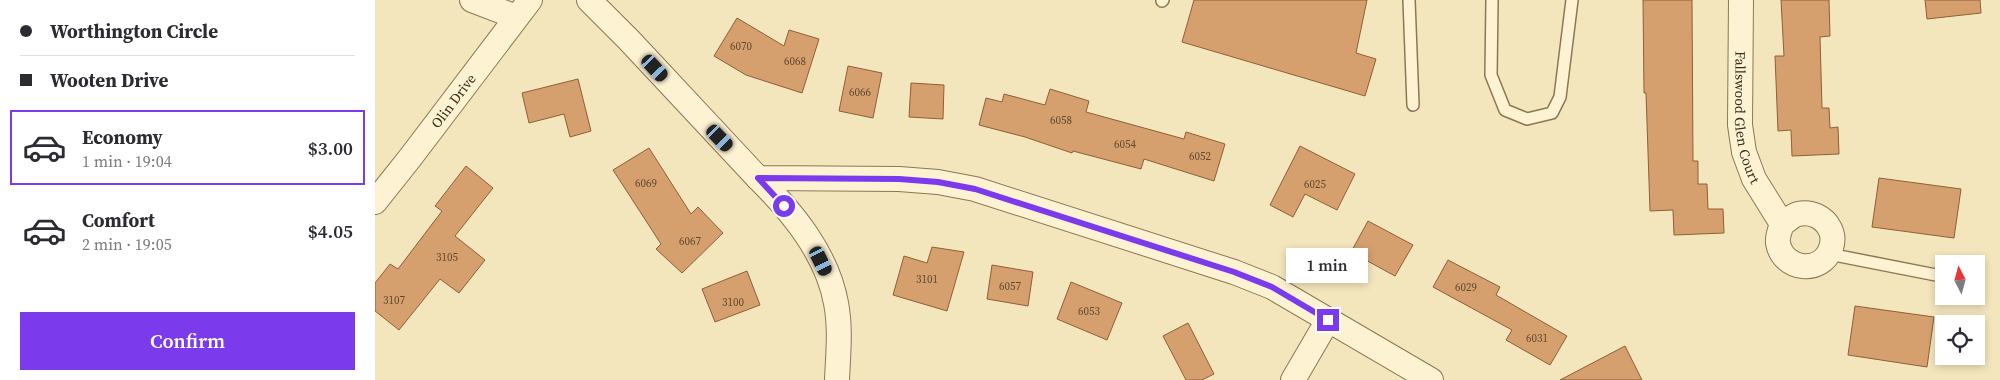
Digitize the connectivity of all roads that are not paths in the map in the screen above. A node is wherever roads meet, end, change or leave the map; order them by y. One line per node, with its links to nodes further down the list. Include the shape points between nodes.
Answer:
1 (472, 0): 7 (street)
2 (589, 0): 9 (street)
3 (1409, 0): 8 (lane)
4 (1492, 0): 5 (lane, via 1491,75 1505,110 1527,118 1552,113 1559,97)
5 (1572, 0)
6 (1741, 0): 11 (street, Fallswood Glen Court, via 1740,125 1744,152 1754,179)
7 (523, 9): 10 (street, Olin Drive)
8 (1413, 105)
9 (758, 178): 14 (street, via 899,179 975,189 1234,272 1272,287); 15 (street, via 795,218 814,246 828,276 836,304 839,334)
10 (375, 202)
11 (1782, 224): 12 (street, via 1797,214 1812,214 1823,219 1831,230 1833,243); 12 (street, via 1778,243 1791,263 1802,267 1815,266)
12 (1829, 254): 13 (lane)
13 (1935, 275)
14 (1328, 320): 16 (street); 17 (street)
15 (837, 380)
16 (1293, 380)
17 (1431, 380)

